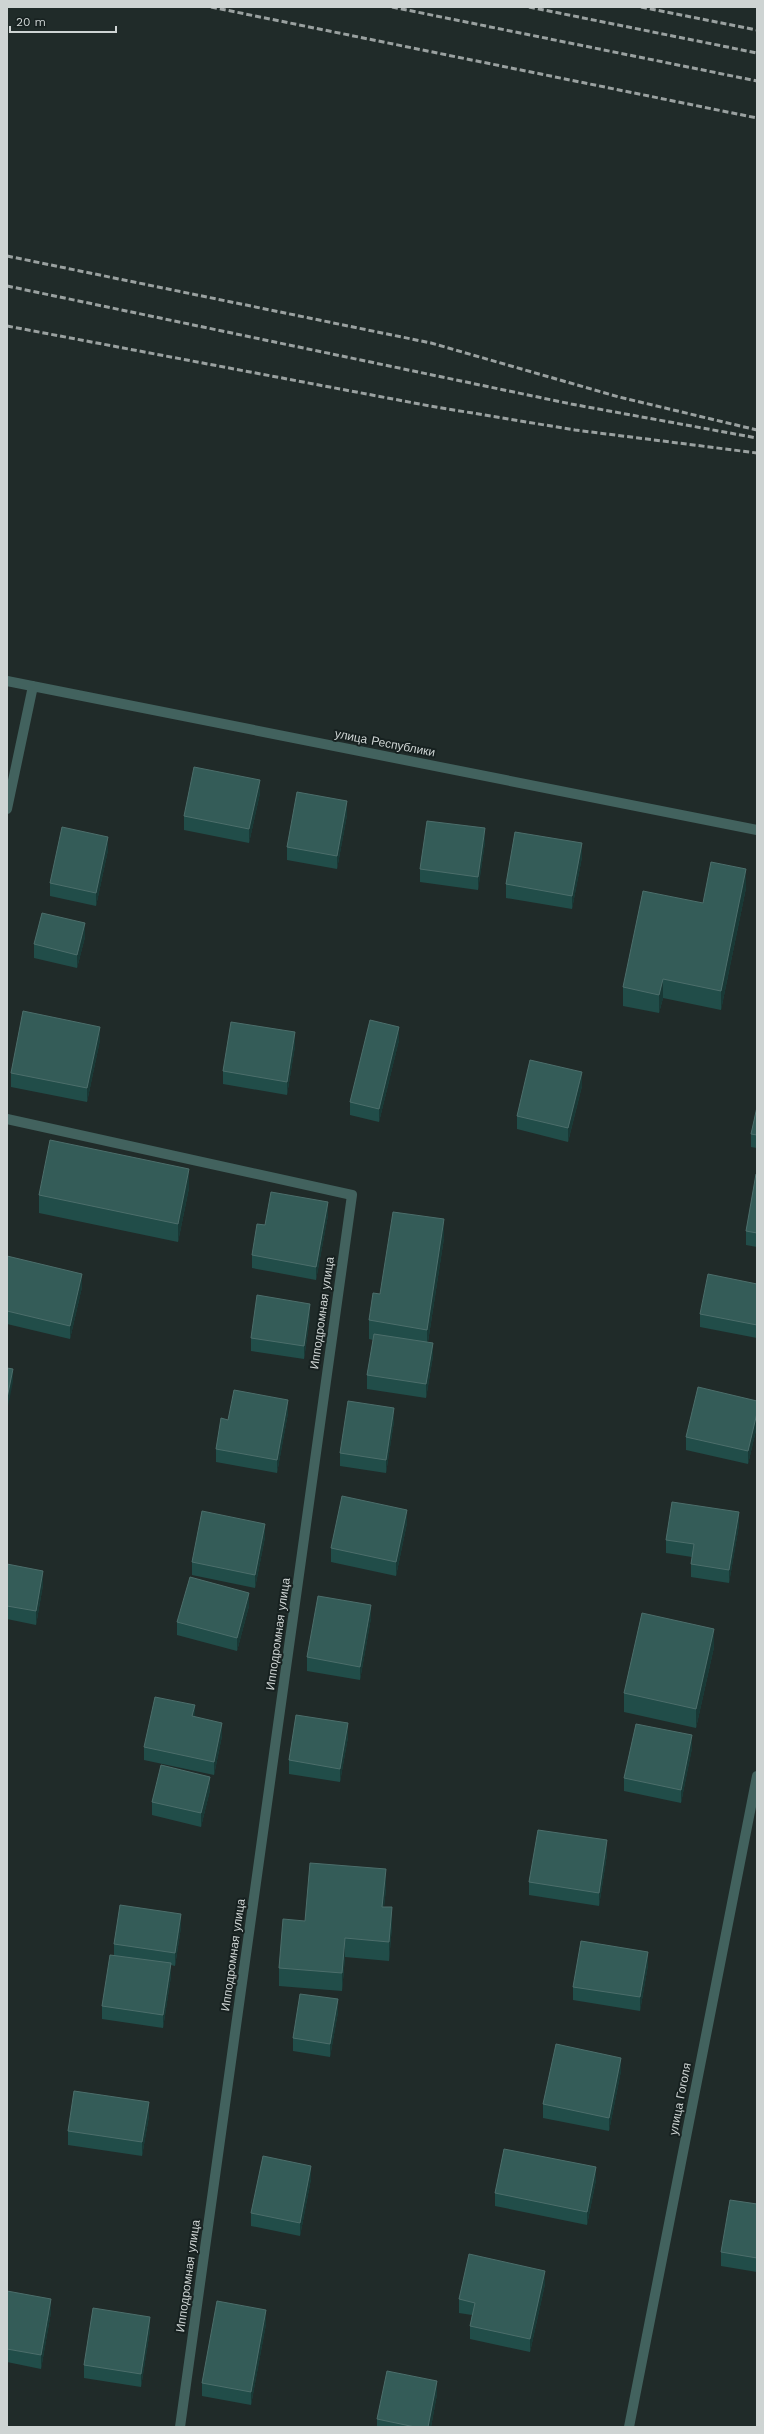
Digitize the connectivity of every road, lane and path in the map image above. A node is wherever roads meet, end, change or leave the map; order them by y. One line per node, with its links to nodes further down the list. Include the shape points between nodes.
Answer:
1 (7, 681): 2 (street, улица Республики)
2 (33, 686): 3 (street); 4 (street, улица Республики)
3 (7, 809)
4 (757, 830)
5 (7, 1119): 7 (street, Ипподромная улица, via 352,1195)
6 (757, 1776): 8 (street, улица Гоголя)
7 (180, 2427)
8 (629, 2427)

